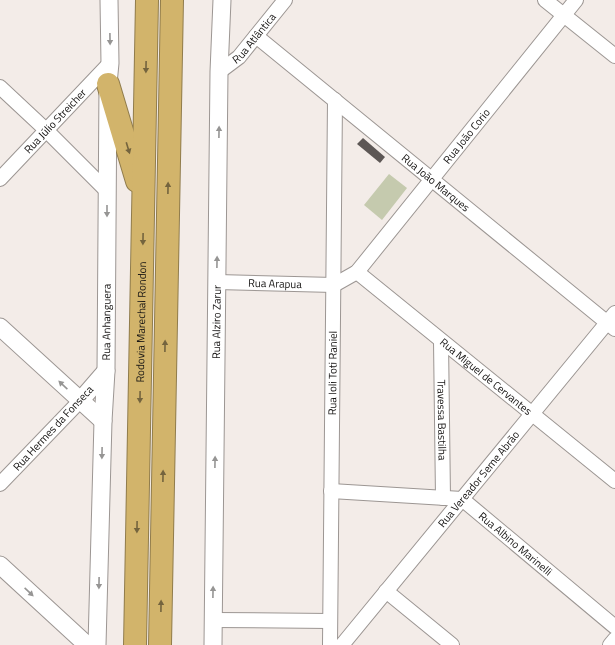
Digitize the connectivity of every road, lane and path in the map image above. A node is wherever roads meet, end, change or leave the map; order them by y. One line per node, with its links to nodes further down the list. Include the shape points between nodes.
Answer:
1 (109, 0): 11 (street, Rua Anhanguera, one-way to 11)
2 (147, 0): 20 (highway, Rodovia Marechal Rondon, one-way to 20)
3 (172, 0): 44 (highway, one-way to 3)
4 (222, 0): 12 (street, Rua Alziro Zarur)
5 (285, 0): 9 (street, Rua Atlântica)
6 (545, 0): 8 (street)
7 (576, 0): 8 (street, Rua João Corio)
8 (564, 15): 10 (street); 18 (street, Rua João Corio)
9 (256, 36): 12 (street, Rua Atlântica, via 239,57); 15 (street, Rua João Marques)
10 (615, 56)
11 (110, 63): 13 (street, Rua Anhanguera); 16 (street, Rua Júlio Streicher)
12 (219, 72): 22 (street, Rua Alziro Zarur, one-way to 12)
13 (108, 84): 19 (street, Rua Anhanguera); 20 (highway, one-way to 20, via 137,178)
14 (0, 88): 16 (street)
15 (335, 100): 18 (street, Rua João Marques); 23 (street, Rua Ioli Toti Raniel)
16 (46, 130): 17 (street, Rua Júlio Streicher); 19 (street)
17 (0, 179)
18 (432, 179): 21 (street, Rua João Corio); 24 (street, Rua João Marques)
19 (107, 191): 27 (street, Rua Anhanguera, one-way to 27)
20 (144, 211): 43 (highway, Rodovia Marechal Rondon, one-way to 43)
21 (357, 272): 23 (street); 26 (street, Rua Miguel de Cervantes)
22 (217, 282): 23 (street, Rua Arapua); 38 (street, Rua Alziro Zarur, one-way to 22)
23 (334, 285): 33 (street, Rua Ioli Toti Raniel)
24 (612, 322): 29 (street, Rua Vereador Seme Abrão)
25 (0, 327): 28 (street, one-way to 25)
26 (441, 341): 29 (street, Rua Miguel de Cervantes); 34 (street, Travessa Bastilha)
27 (106, 371): 28 (street, Rua Hermes da Fonseca); 30 (street, Rua Anhanguera)
28 (80, 401): 30 (street); 32 (street, Rua Hermes da Fonseca)
29 (532, 414): 31 (street, Rua Miguel de Cervantes); 35 (street, Rua Vereador Seme Abrão)
30 (103, 421): 42 (street, Rua Anhanguera, one-way to 42)
31 (615, 481)
32 (0, 484)
33 (331, 491): 34 (street); 39 (street, Rua Ioli Toti Raniel)
34 (443, 498): 35 (street)
35 (462, 499): 37 (street, Rua Vereador Seme Abrão); 40 (street, Rua Albino Marinelli)
36 (0, 565): 42 (street, one-way to 42)
37 (386, 591): 47 (street, Rua Vereador Seme Abrão); 48 (street)
38 (213, 620): 39 (street); 45 (street, Rua Alziro Zarur)
39 (330, 621): 46 (street, Rua Ioli Toti Raniel)
40 (615, 627)
41 (615, 639): 49 (street)
42 (86, 644)
43 (135, 645)
44 (160, 645)
45 (212, 645)
46 (330, 645)
47 (342, 645)
48 (452, 645)
49 (610, 645)

